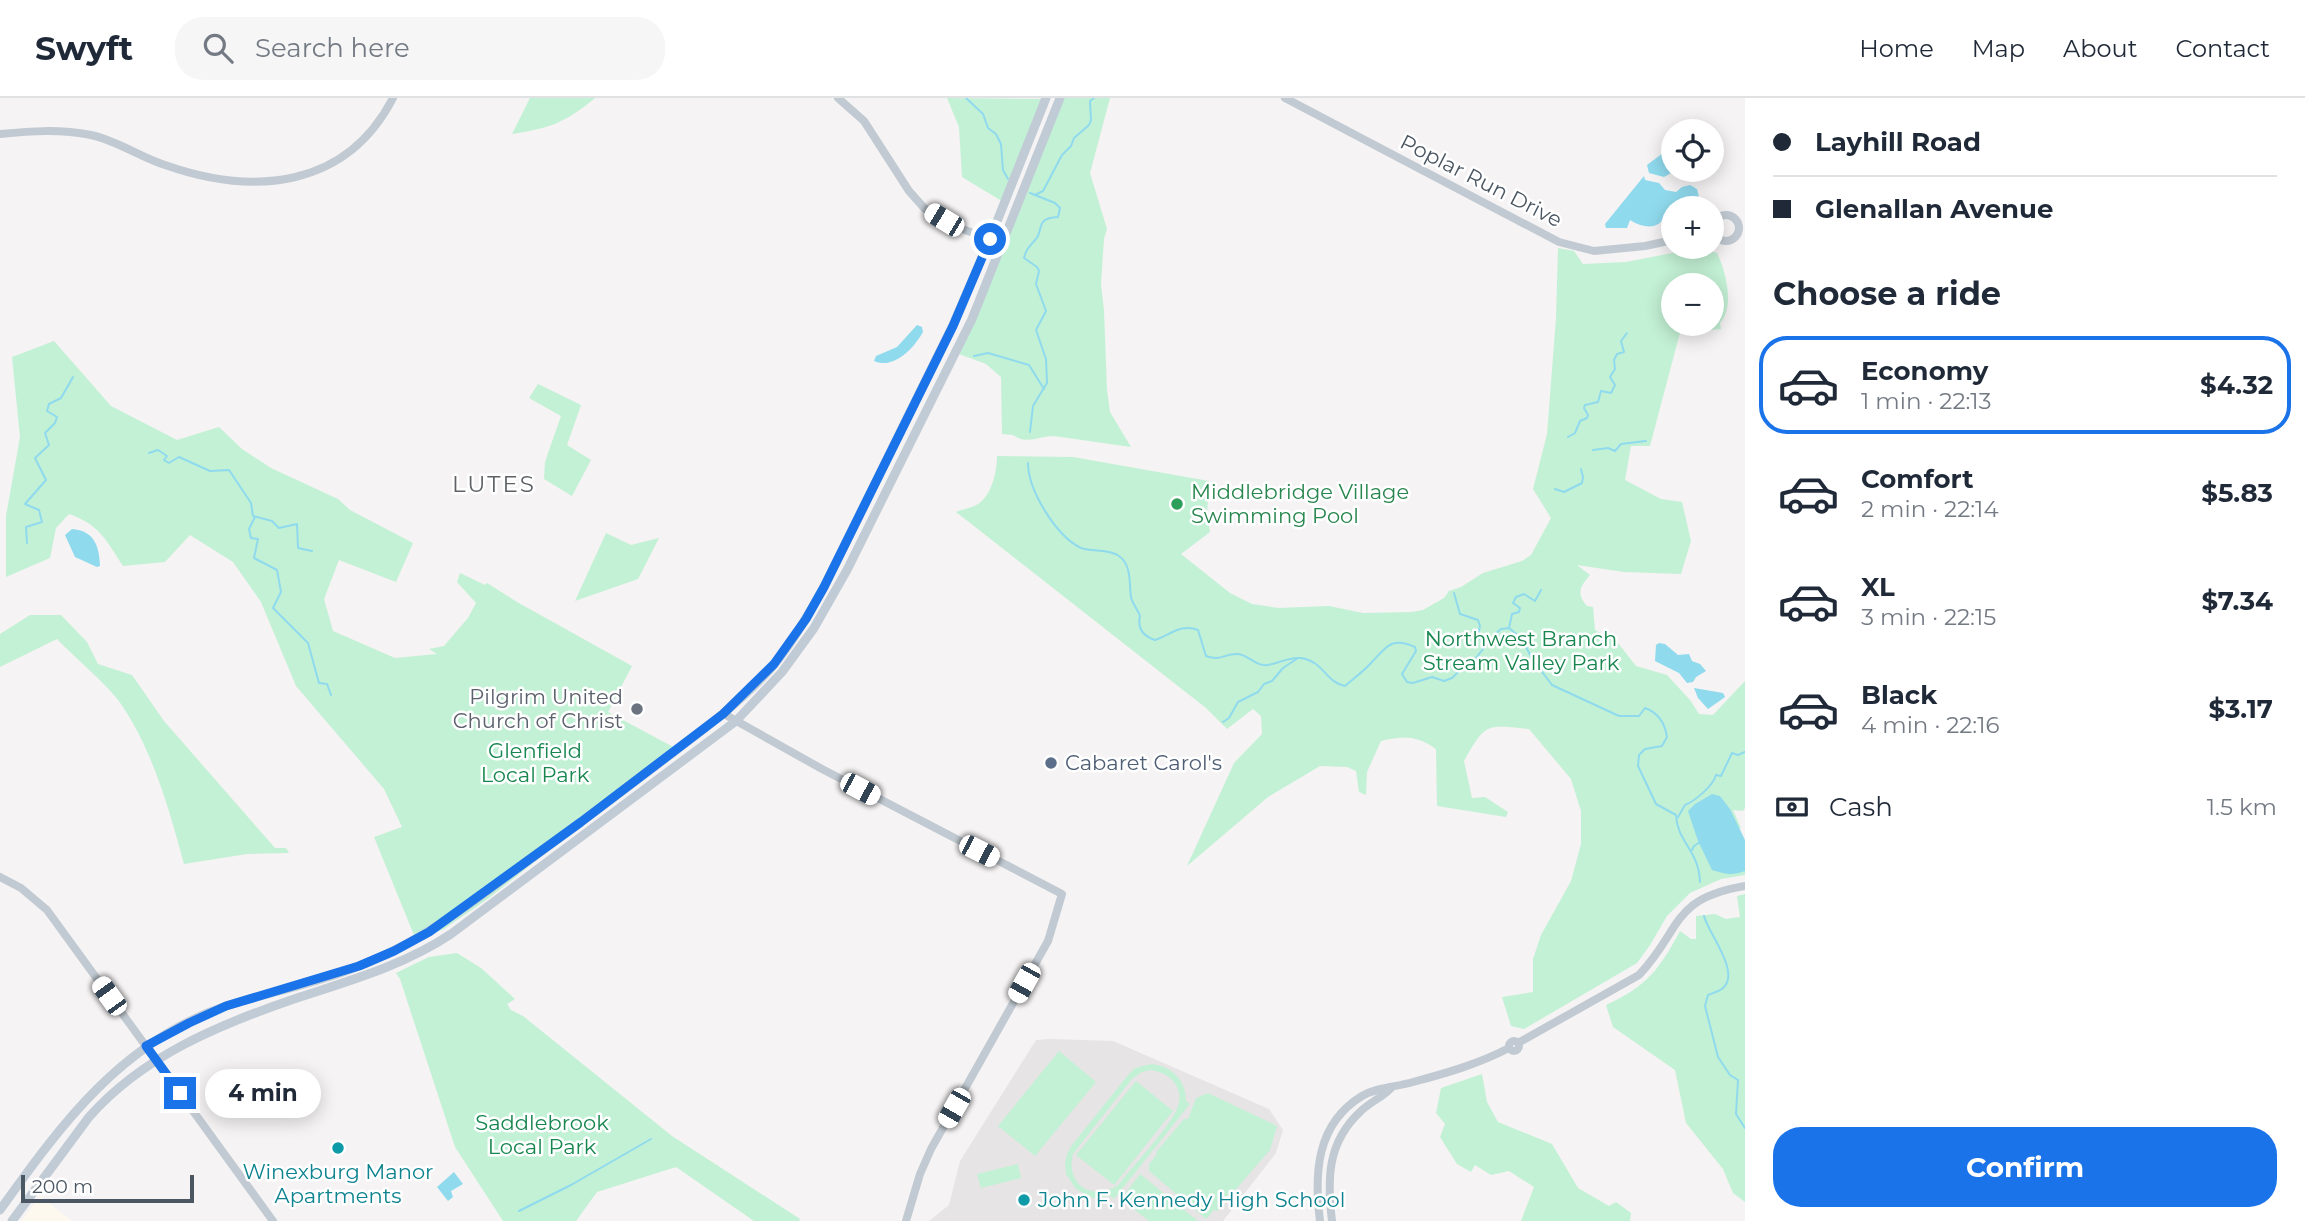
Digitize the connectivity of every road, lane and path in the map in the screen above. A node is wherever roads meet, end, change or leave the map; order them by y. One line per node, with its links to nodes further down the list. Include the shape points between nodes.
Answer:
1 (393, 98): 6 (street, via 366,138 345,157 310,174 270,181 196,175 92,135 38,130)
2 (838, 98): 9 (street, via 864,121 925,209)
3 (1046, 98): 9 (main road)
4 (1060, 98): 12 (main road)
5 (1285, 98): 11 (street, Poplar Run Drive, via 1559,242 1594,251)
6 (0, 134)
7 (1724, 216): 8 (street)
8 (1742, 225): 10 (street, via 1737,235)
9 (990, 239): 12 (street); 13 (main road, via 953,326 806,619 770,669)
10 (1724, 240)
11 (1661, 243)
12 (1003, 244): 14 (main road, via 956,353 847,570 782,672)
13 (723, 714): 14 (street); 17 (main road, via 429,932 359,966 226,1006)
14 (736, 721): 18 (main road, via 424,952 244,1017); 23 (street, via 1062,894 1048,941 931,1149)
15 (0, 877): 17 (street, via 47,910)
16 (1745, 886): 19 (street, via 1719,890 1688,906 1639,975 1518,1043 1516,1051 1509,1048 1477,1064)
17 (146, 1046): 18 (street); 20 (main road, via 88,1096)
18 (156, 1060): 21 (main road, via 102,1102); 22 (street)
19 (1391, 1088): 24 (street, via 1361,1097 1337,1119 1323,1143 1316,1173); 25 (street, via 1360,1111 1337,1144 1328,1178)
20 (0, 1210)
21 (12, 1221)
22 (273, 1221)
23 (906, 1221)
24 (1320, 1221)
25 (1332, 1221)

